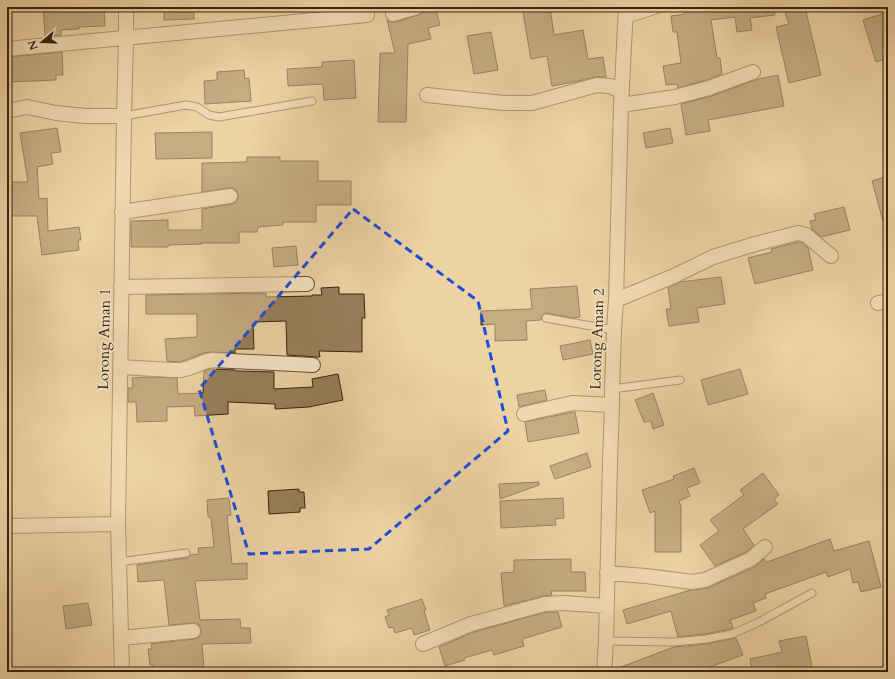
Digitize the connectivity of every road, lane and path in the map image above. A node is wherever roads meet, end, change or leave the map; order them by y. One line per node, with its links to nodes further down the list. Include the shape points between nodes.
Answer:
1 (126, 7): 7 (street, Lorong Aman 1)
2 (418, 7): 5 (street)
3 (654, 7): 4 (street)
4 (626, 12): 11 (street, Lorong Aman 2)
5 (393, 14)
6 (367, 15): 7 (street)
7 (126, 38): 8 (street); 14 (street, Lorong Aman 1)
8 (7, 49)
9 (753, 72): 11 (street, via 675,97)
10 (427, 95): 11 (street, via 504,103 532,103 597,85 610,86)
11 (621, 99): 20 (street, Lorong Aman 2)
12 (312, 101): 14 (lane, via 219,117 186,105)
13 (7, 111): 14 (street, via 27,107 85,116)
14 (124, 116): 16 (street, Lorong Aman 1)
15 (230, 196): 16 (street)
16 (122, 212): 19 (street, Lorong Aman 1)
17 (831, 256): 20 (street, via 806,235 798,233 713,257)
18 (307, 284): 19 (street)
19 (121, 287): 24 (street, Lorong Aman 1)
20 (616, 300): 22 (street, Lorong Aman 2)
21 (546, 318): 22 (lane)
22 (614, 330): 26 (street, Lorong Aman 2)
23 (313, 365): 24 (street, via 213,360 181,370)
24 (120, 367): 29 (street, Lorong Aman 1)
25 (680, 380): 26 (lane)
26 (612, 389): 27 (street, Lorong Aman 2)
27 (612, 405): 28 (street, via 572,404); 34 (street, Lorong Aman 2)
28 (524, 414)
29 (118, 524): 30 (street); 33 (street, Lorong Aman 1)
30 (7, 526)
31 (765, 547): 34 (street, via 751,559 705,580 692,582)
32 (186, 553): 33 (lane)
33 (119, 562): 38 (street, Lorong Aman 1)
34 (607, 572): 36 (street, Lorong Aman 2)
35 (812, 593): 39 (lane, via 732,634 674,642)
36 (606, 606): 39 (street, Lorong Aman 2); 40 (street, via 545,604 471,624)
37 (193, 631): 38 (street)
38 (121, 638): 41 (street, Lorong Aman 1)
39 (606, 641): 42 (street, Lorong Aman 2)
40 (424, 644)
41 (122, 672)
42 (604, 672)

